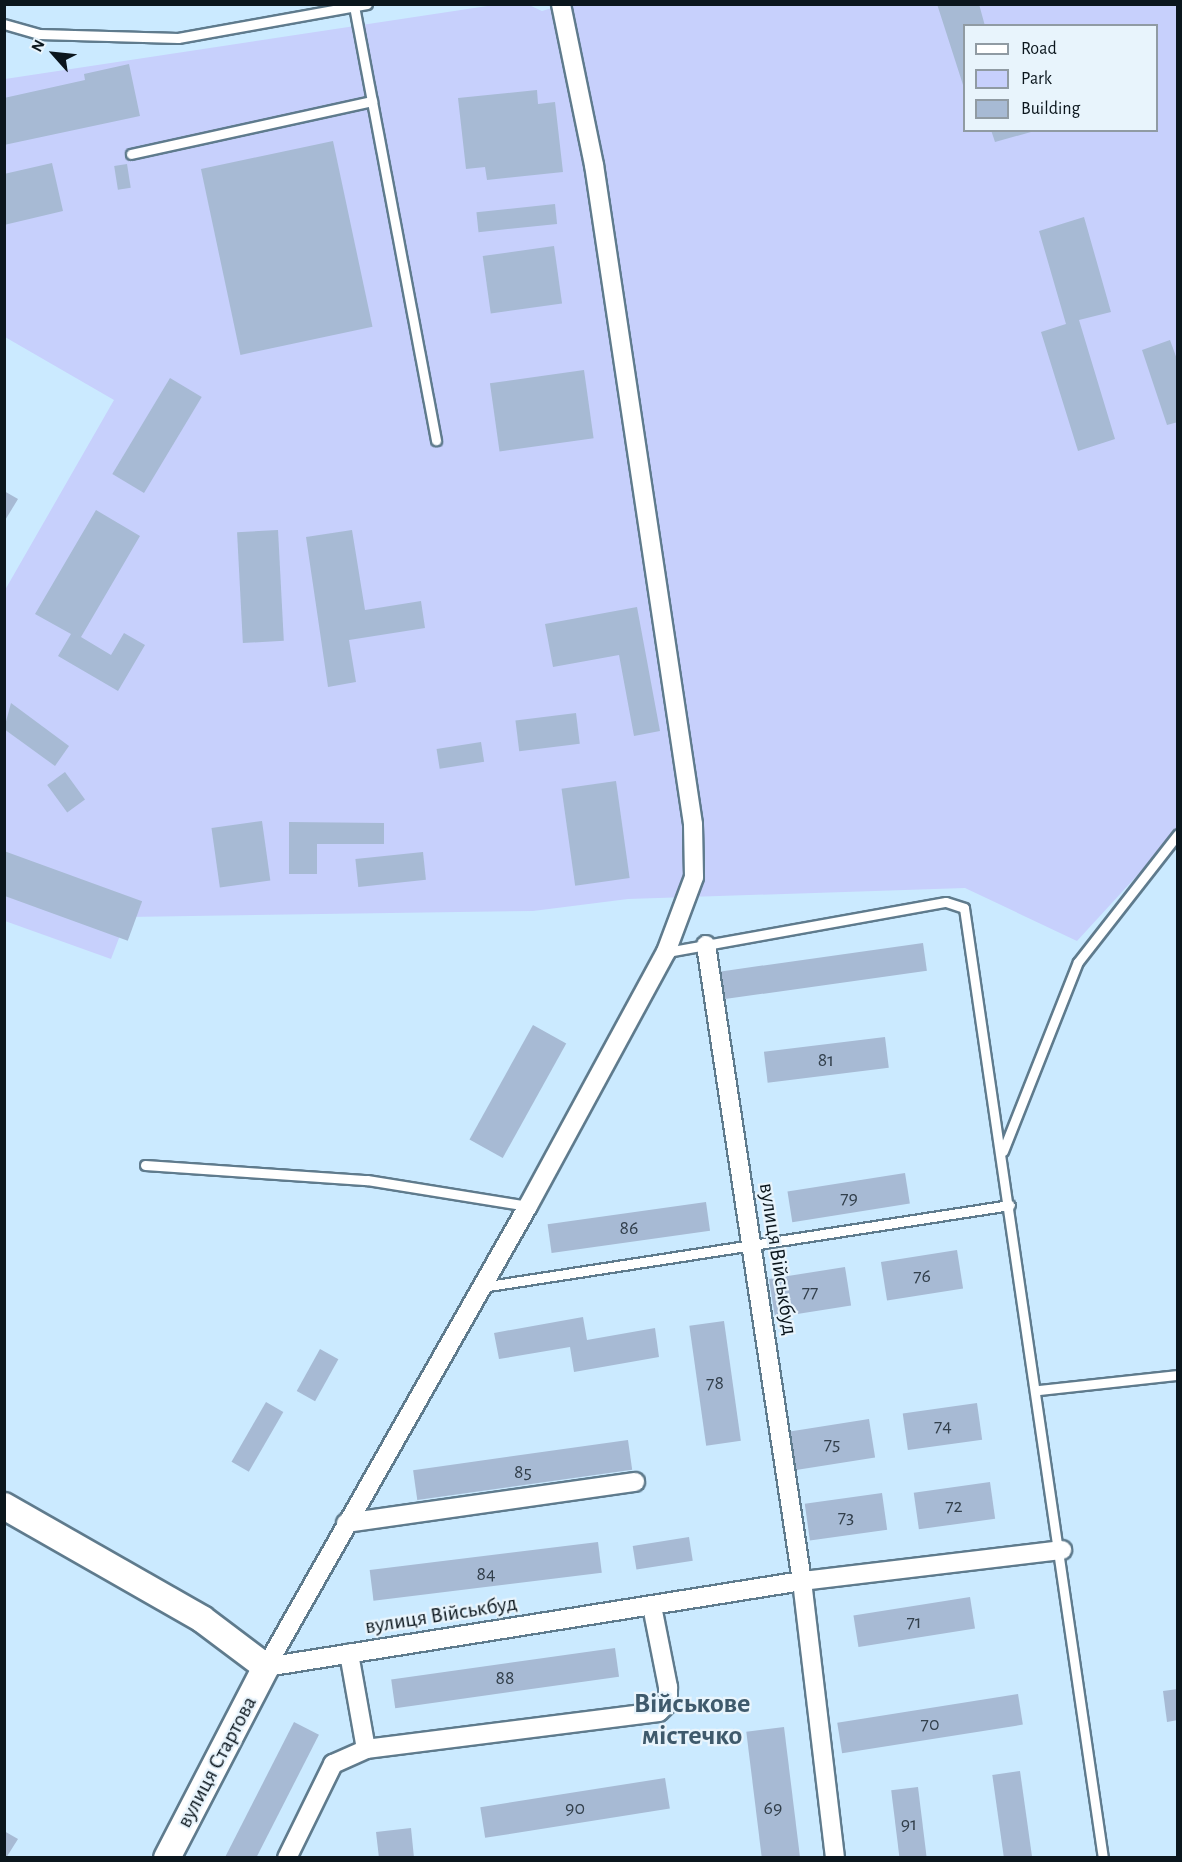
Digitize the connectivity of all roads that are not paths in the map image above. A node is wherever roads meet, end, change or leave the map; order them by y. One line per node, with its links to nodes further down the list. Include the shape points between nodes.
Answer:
1 (367, 4): 3 (lane)
2 (561, 4): 10 (street, via 594,165 693,824 694,877)
3 (354, 6): 4 (lane, via 178,38 39,34); 5 (lane)
4 (4, 24)
5 (372, 101): 6 (lane); 7 (lane)
6 (131, 154)
7 (436, 440)
8 (1178, 834): 11 (lane, via 1078,962)
9 (706, 945): 10 (lane); 11 (lane, via 957,902 964,908); 15 (street, вулиця Військбуд)
10 (666, 952): 14 (street)
11 (1002, 1153): 13 (lane)
12 (146, 1165): 14 (lane, via 388,1182)
13 (1010, 1205): 15 (lane); 18 (lane)
14 (528, 1206): 16 (street)
15 (751, 1244): 16 (lane); 23 (street, вулиця Військбуд)
16 (482, 1287): 21 (street)
17 (1178, 1375): 18 (lane)
18 (1039, 1390): 22 (lane)
19 (635, 1482): 21 (street)
20 (4, 1506): 26 (main road, via 202,1619)
21 (346, 1523): 26 (street)
22 (1062, 1550): 23 (street, вулиця Військбуд); 31 (lane)
23 (802, 1581): 24 (street, вулиця Військбуд); 30 (street, вулиця Військбуд)
24 (651, 1606): 25 (street, вулиця Військбуд); 27 (street, via 668,1688 668,1703 659,1712)
25 (349, 1654): 26 (street, вулиця Військбуд); 27 (street)
26 (266, 1667): 28 (main road, вулиця Стартова)
27 (366, 1749): 29 (street, via 333,1764)
28 (167, 1857)
29 (287, 1857)
30 (835, 1857)
31 (1103, 1857)

